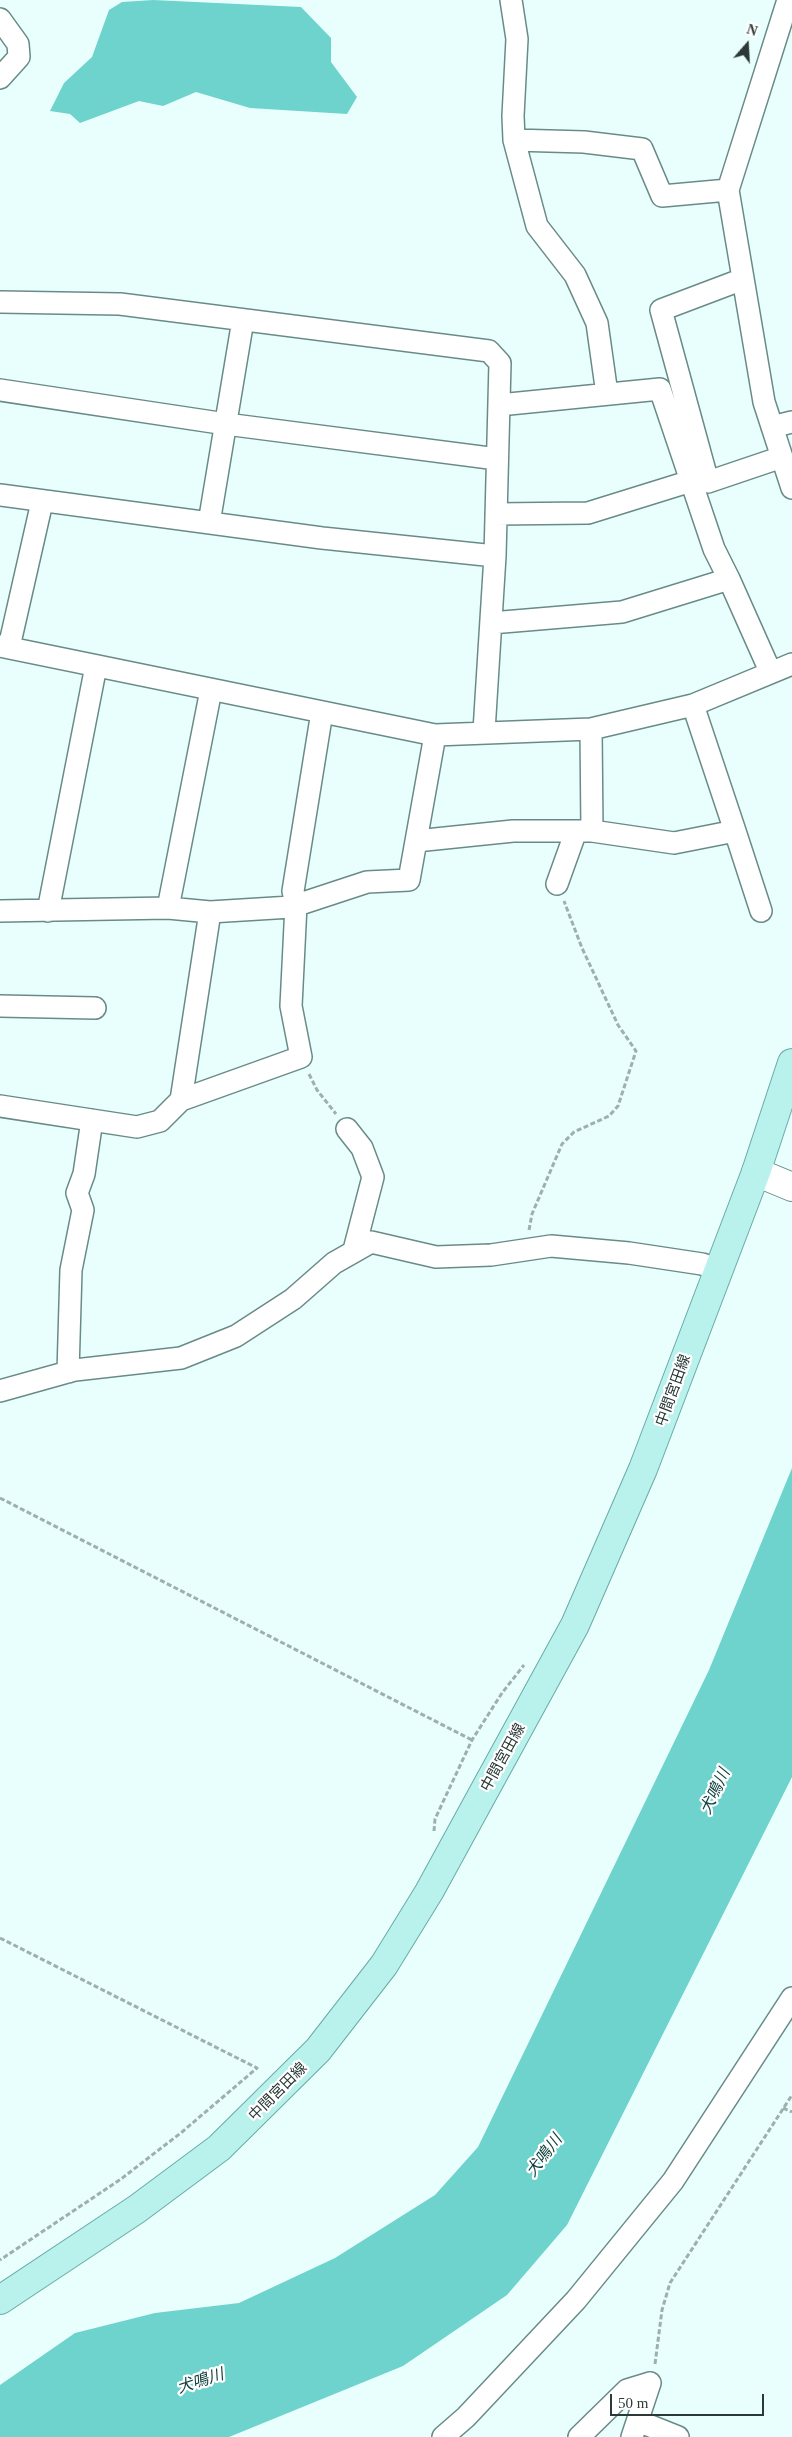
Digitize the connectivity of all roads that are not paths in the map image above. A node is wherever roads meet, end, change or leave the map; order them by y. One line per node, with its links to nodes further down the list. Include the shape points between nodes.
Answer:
1 (511, 0): 5 (street, via 517,39)
2 (788, 0): 6 (street)
3 (0, 19): 4 (street, via 18,44 19,57)
4 (0, 78)
5 (514, 140): 6 (street, via 584,142 642,149 662,196); 11 (street, via 537,226 575,275 597,323)
6 (728, 190): 7 (street)
7 (743, 280): 14 (street, via 764,402); 15 (street, via 661,310 708,482)
8 (0, 302): 9 (street, via 120,304)
9 (243, 320): 12 (street, via 489,351 500,363); 13 (street)
10 (0, 390): 13 (street)
11 (608, 394): 12 (street); 17 (street, via 660,389)
12 (499, 405): 16 (street)
13 (226, 424): 16 (street); 22 (street)
14 (782, 424): 15 (street)
15 (782, 456): 18 (street)
16 (497, 459): 21 (street)
17 (691, 481): 21 (street, via 588,513); 24 (street, via 714,549)
18 (792, 488)
19 (0, 496): 20 (street)
20 (42, 502): 22 (street); 26 (street)
21 (496, 514): 23 (street)
22 (209, 524): 23 (street)
23 (495, 556): 25 (street)
24 (729, 579): 25 (street, via 622,612); 29 (street)
25 (491, 623): 34 (street)
26 (4, 647): 28 (street)
27 (792, 664): 29 (street)
28 (96, 666): 30 (street); 42 (street)
29 (770, 672): 31 (street)
30 (211, 690): 32 (street); 41 (street)
31 (693, 705): 33 (street); 36 (street)
32 (322, 712): 35 (street); 40 (street, via 293,891)
33 (590, 730): 34 (street); 37 (street)
34 (484, 731): 35 (street)
35 (435, 735): 38 (street)
36 (735, 830): 37 (street, via 674,843); 44 (street)
37 (584, 831): 38 (street, via 512,831); 39 (street)
38 (416, 840): 40 (street, via 409,880 367,882)
39 (557, 884)
40 (296, 905): 45 (street); 49 (street, via 291,1006 301,1057)
41 (168, 908): 42 (street); 45 (street)
42 (48, 910): 43 (street)
43 (0, 911)
44 (761, 911)
45 (210, 912): 49 (street)
46 (0, 1006): 47 (street)
47 (95, 1008)
48 (792, 1063): 53 (main road, 中間宮田線)
49 (181, 1100): 51 (street, via 160,1121 137,1127)
50 (0, 1106): 51 (street)
51 (92, 1120): 57 (street, via 84,1174 77,1193 83,1210 71,1270)
52 (347, 1128): 55 (street, via 362,1148 373,1177)
53 (756, 1172): 54 (street); 56 (main road, 中間宮田線)
54 (787, 1186)
55 (354, 1250): 56 (street, via 371,1242 436,1257 490,1255 551,1246 619,1252); 57 (street, via 293,1299 236,1336 181,1358)
56 (717, 1269): 60 (main road, 中間宮田線, via 643,1469 575,1625 429,1892 384,1965 318,2050 219,2148 137,2209)
57 (68, 1372): 58 (street)
58 (0, 1390)
59 (792, 1998): 62 (street, via 673,2181 576,2300 466,2417)
60 (0, 2300)
61 (635, 2429): 63 (street, via 650,2382 627,2390); 64 (street)
62 (443, 2437)
63 (579, 2437)
64 (678, 2437)

